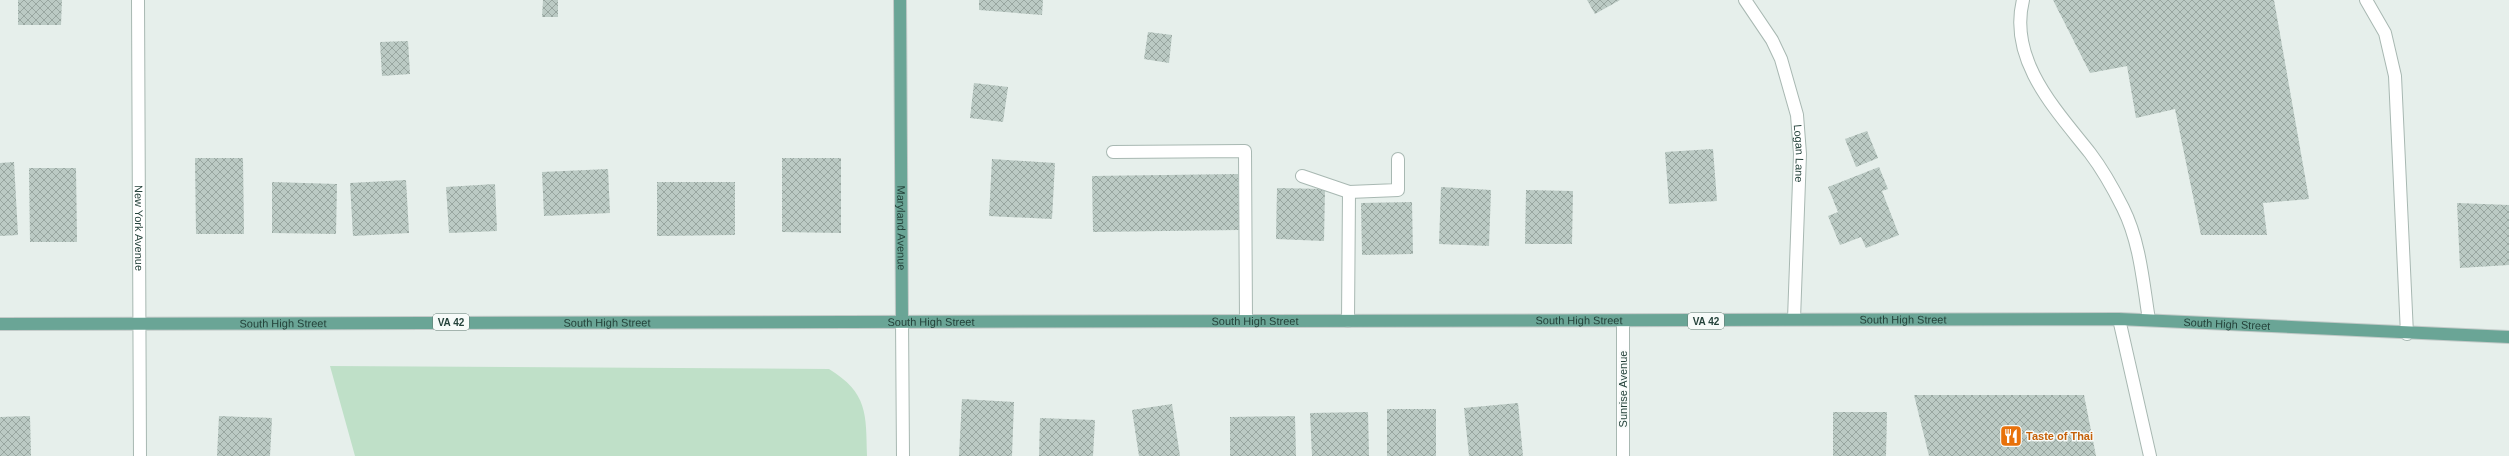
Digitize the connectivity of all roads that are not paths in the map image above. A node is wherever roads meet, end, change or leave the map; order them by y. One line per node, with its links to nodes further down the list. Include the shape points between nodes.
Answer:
1 (138, 0): 18 (street, New York Avenue)
2 (900, 0): 12 (main road, Maryland Avenue)
3 (1745, 0): 10 (street, Logan Lane, via 1772,40 1781,59 1797,115 1800,154)
4 (2023, 0): 13 (street, via 2019,22 2023,48 2046,96 2102,171 2124,209 2139,254)
5 (2366, 0): 19 (street, via 2385,33 2395,76)
6 (1113, 152): 14 (street, via 1245,151)
7 (1398, 159): 9 (street, via 1398,190)
8 (1302, 176): 9 (street)
9 (1349, 192): 15 (street)
10 (1794, 319): 11 (main road, South High Street / VA 42); 16 (main road, South High Street / VA 42)
11 (2119, 319): 13 (main road, South High Street / VA 42); 24 (street)
12 (902, 320): 14 (main road, South High Street / VA 42); 18 (main road, South High Street / VA 42); 22 (street, Maryland Avenue)
13 (2149, 320): 19 (main road, South High Street / VA 42)
14 (1246, 321): 15 (main road, South High Street / VA 42)
15 (1348, 321): 16 (main road, South High Street / VA 42)
16 (1622, 322): 23 (street, Sunrise Avenue)
17 (0, 324): 18 (main road, South High Street / VA 42)
18 (138, 324): 21 (street, New York Avenue)
19 (2407, 334): 20 (main road, South High Street / VA 42)
20 (2509, 337)
21 (140, 456)
22 (903, 456)
23 (1623, 456)
24 (2150, 456)

